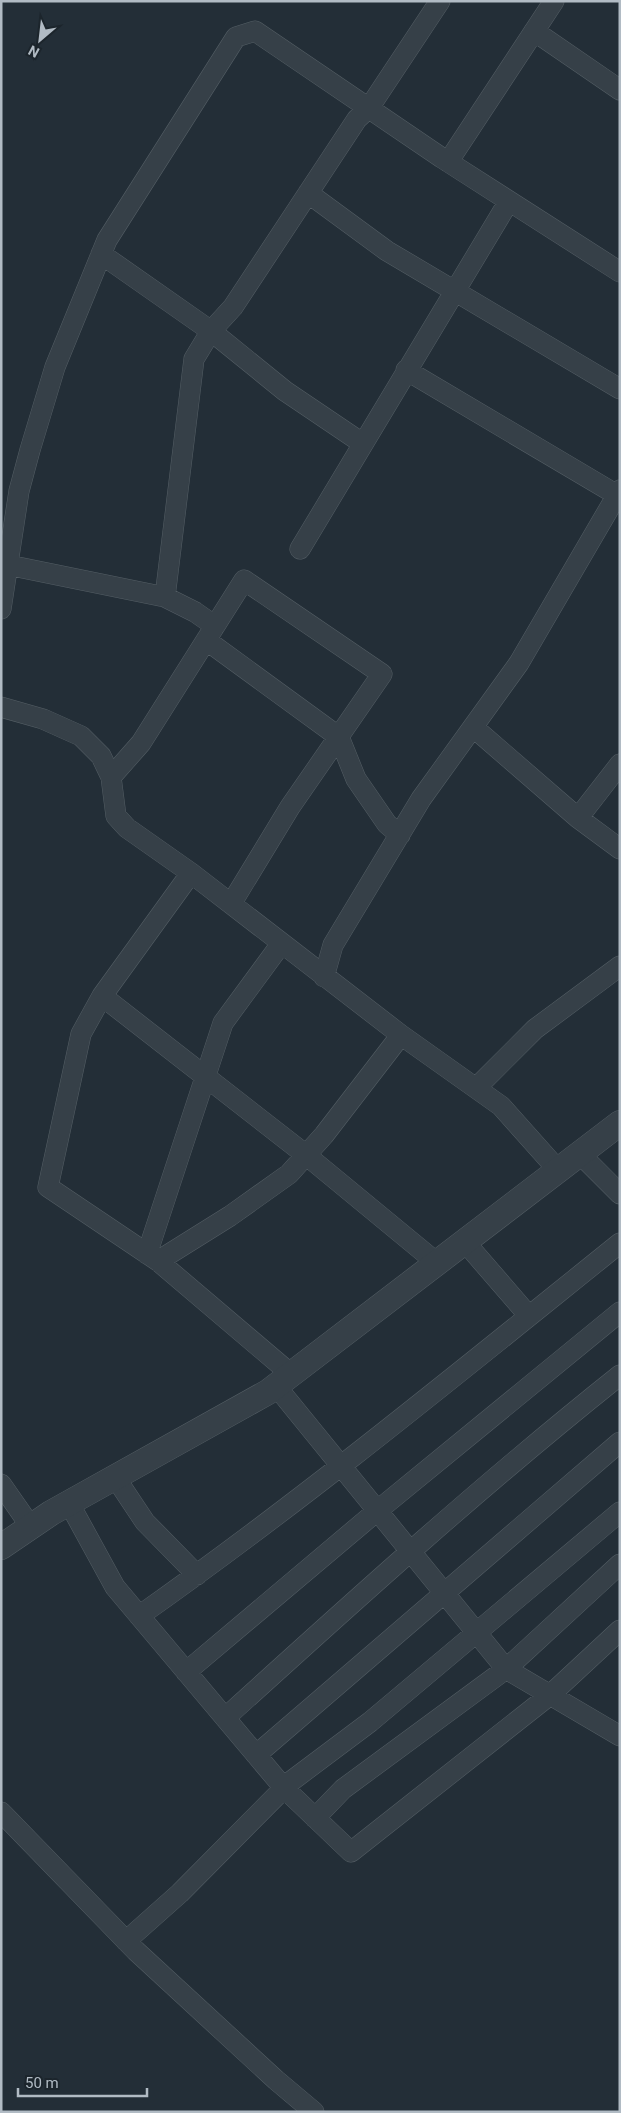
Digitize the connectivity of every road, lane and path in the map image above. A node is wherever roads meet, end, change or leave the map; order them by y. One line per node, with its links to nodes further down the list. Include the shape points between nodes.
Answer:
1 (440, 1): 5 (street)
2 (554, 1): 3 (street)
3 (534, 31): 4 (street); 6 (street)
4 (620, 90)
5 (369, 108): 6 (street); 7 (street, via 357,119); 9 (street, via 255,31 236,37)
6 (448, 162): 8 (street)
7 (308, 193): 11 (street, via 387,252); 12 (street, via 233,307)
8 (509, 201): 10 (street); 11 (street)
9 (101, 254): 12 (street); 18 (street, via 55,367 30,450 19,491)
10 (620, 272)
11 (455, 290): 13 (street); 14 (street)
12 (211, 331): 15 (street, via 285,391); 19 (street, via 194,359)
13 (406, 370): 15 (street); 16 (street)
14 (620, 389)
15 (362, 443): 17 (street)
16 (618, 492): 23 (street, via 519,663)
17 (300, 548)
18 (8, 565): 19 (street); 20 (street)
19 (165, 597): 21 (street, via 195,612)
20 (1, 609)
21 (210, 633): 24 (street); 24 (street, via 244,580 382,674); 26 (street, via 141,742)
22 (1, 706): 26 (street, via 81,736 101,756)
23 (473, 727): 27 (street); 28 (street)
24 (339, 737): 28 (street, via 356,779 388,824); 31 (street, via 290,807)
25 (620, 764): 27 (street)
26 (111, 777): 30 (street, via 116,816 127,828)
27 (578, 818): 29 (street)
28 (400, 835): 34 (street, via 333,945)
29 (620, 849)
30 (191, 873): 31 (street); 35 (street)
31 (231, 904): 32 (street)
32 (281, 944): 34 (street); 37 (street, via 223,1024)
33 (620, 966): 38 (street, via 535,1029)
34 (324, 977): 36 (street)
35 (102, 996): 37 (street); 46 (street, via 81,1034 48,1187)
36 (401, 1036): 38 (street); 41 (street)
37 (206, 1077): 41 (street); 46 (street)
38 (476, 1088): 42 (street, via 502,1106)
39 (620, 1123): 40 (street)
40 (580, 1154): 42 (street); 43 (street)
41 (306, 1155): 46 (street, via 289,1174 230,1216); 47 (street)
42 (558, 1170): 44 (street)
43 (620, 1194)
44 (464, 1242): 47 (street); 49 (street)
45 (620, 1243): 49 (street)
46 (153, 1258): 51 (street)
47 (437, 1263): 51 (street)
48 (620, 1312): 57 (street)
49 (529, 1316): 53 (street)
50 (620, 1375): 61 (street, via 548,1432)
51 (283, 1380): 53 (street); 54 (street)
52 (620, 1442): 64 (street)
53 (342, 1467): 57 (street); 63 (street)
54 (116, 1477): 56 (street); 63 (street, via 145,1522)
55 (1, 1484): 59 (street)
56 (69, 1503): 59 (street); 65 (street, via 115,1587)
57 (377, 1511): 61 (street); 69 (street)
58 (620, 1512): 67 (street)
59 (31, 1527): 60 (street)
60 (1, 1547)
61 (410, 1551): 64 (street); 71 (street)
62 (620, 1564): 68 (street)
63 (197, 1575): 65 (street)
64 (443, 1592): 67 (street); 73 (street)
65 (139, 1616): 69 (street)
66 (620, 1630): 70 (street)
67 (476, 1632): 68 (street); 74 (street, via 370,1722)
68 (506, 1669): 70 (street); 76 (street, via 343,1789)
69 (186, 1672): 71 (street)
70 (550, 1695): 72 (street); 76 (street, via 351,1852)
71 (225, 1718): 73 (street)
72 (620, 1736)
73 (256, 1755): 74 (street)
74 (284, 1788): 76 (street); 77 (street, via 180,1893)
75 (1, 1812): 77 (street)
76 (315, 1818)
77 (126, 1941): 78 (street)
78 (314, 2112)

